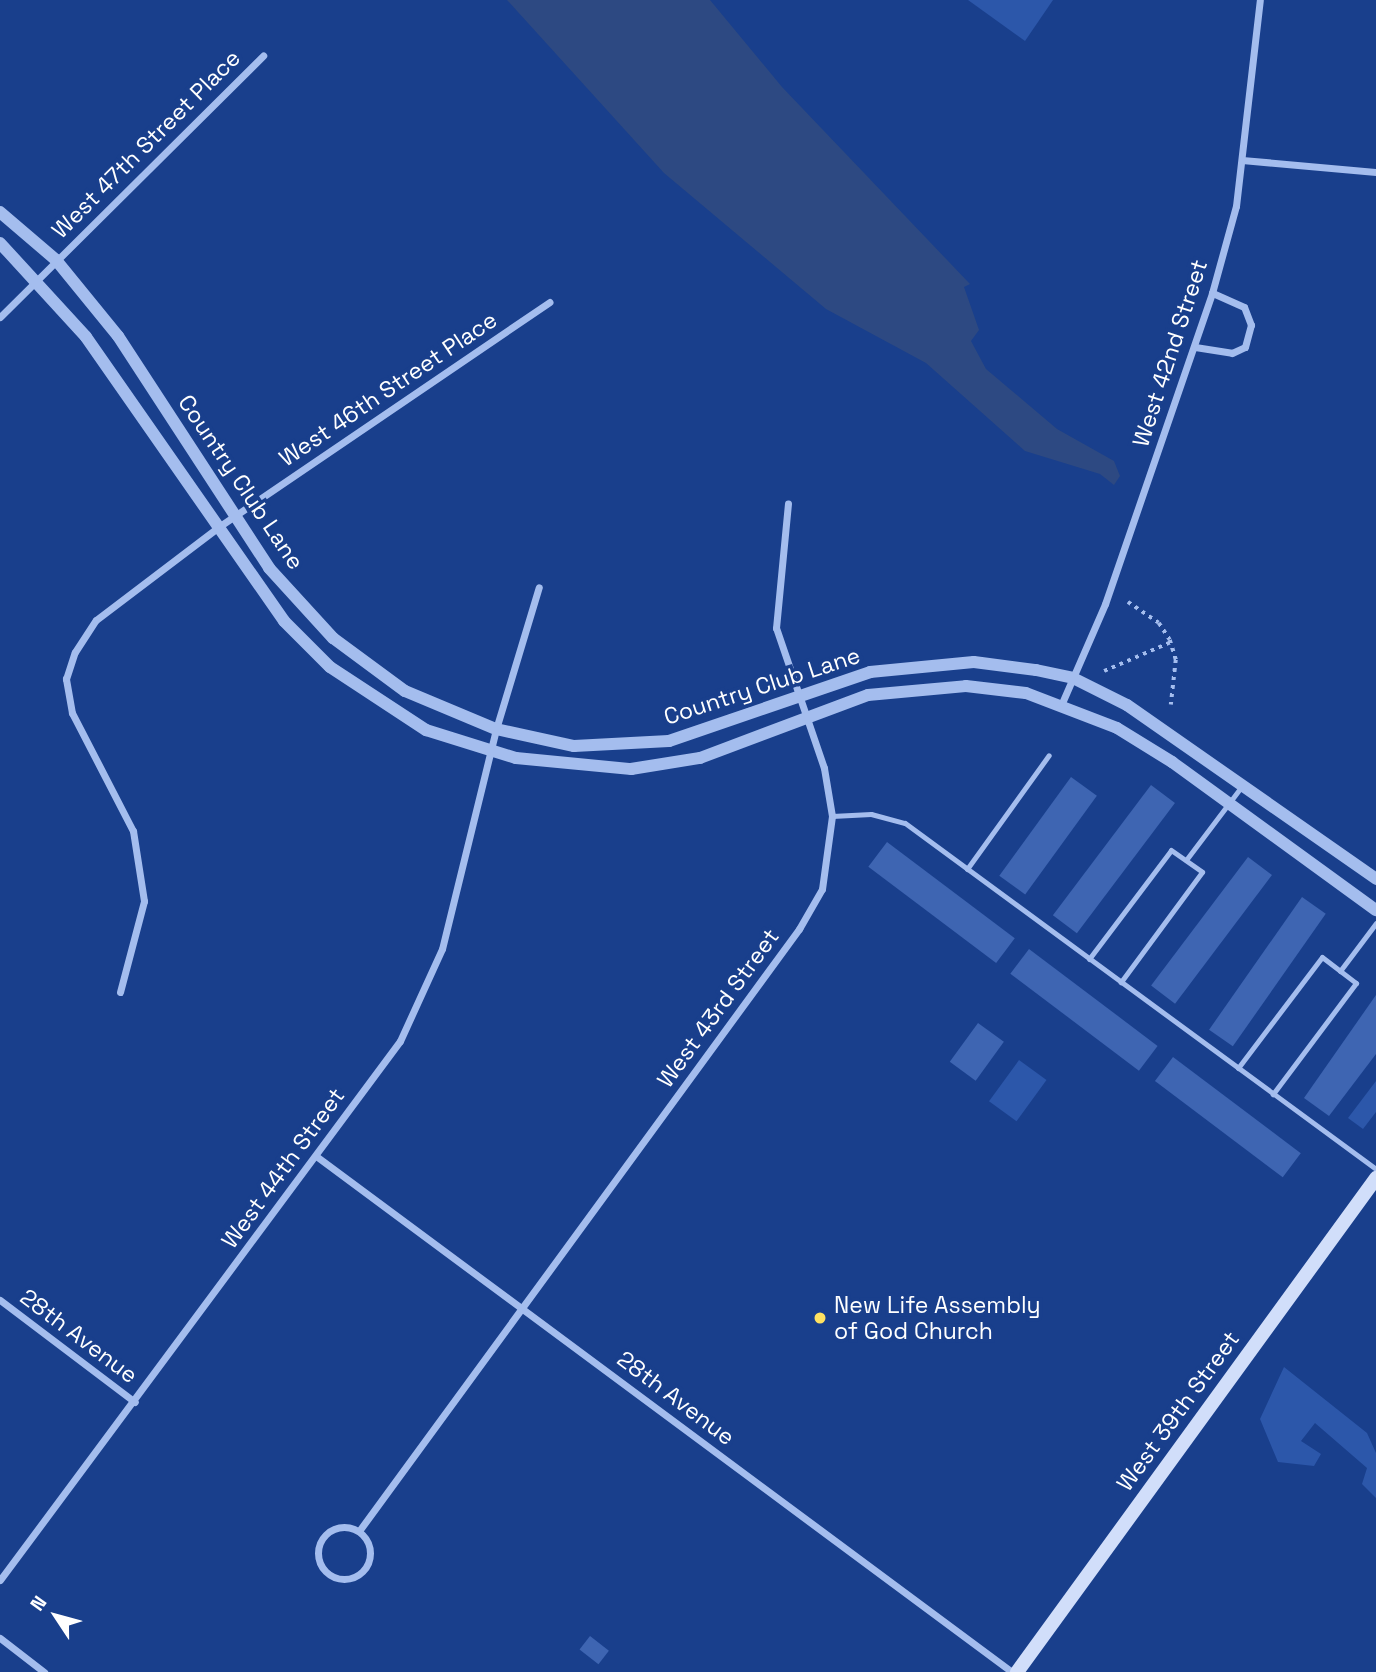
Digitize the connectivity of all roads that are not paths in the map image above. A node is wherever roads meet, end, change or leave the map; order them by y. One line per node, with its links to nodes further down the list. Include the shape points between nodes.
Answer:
1 (1260, 0): 3 (street, West 42nd Street)
2 (263, 56): 7 (street, West 47th Street Place)
3 (1242, 160): 4 (street); 9 (street, West 42nd Street)
4 (1376, 172)
5 (0, 212): 7 (street, Country Club Lane)
6 (0, 243): 8 (street, Country Club Lane)
7 (56, 260): 8 (street, West 47th Street Place); 14 (street, Country Club Lane, via 118,336)
8 (37, 279): 11 (street, West 47th Street Place); 15 (street, Country Club Lane, via 145,417)
9 (1212, 293): 12 (street, West 42nd Street); 12 (street, via 1244,307 1251,325 1245,347 1232,353)
10 (550, 302): 14 (street, West 46th Street Place)
11 (0, 317)
12 (1195, 347): 17 (street, West 42nd Street)
13 (788, 504): 18 (street, West 43rd Street, via 776,628)
14 (237, 514): 15 (street, West 46th Street Place); 21 (street, Country Club Lane, via 269,568 333,638 405,691)
15 (217, 528): 22 (street, Country Club Lane, via 258,591 330,667 426,730); 35 (street, West 46th Street Place, via 96,620 66,679 72,713 133,831 144,901)
16 (539, 587): 21 (street, West 44th Street)
17 (1073, 678): 18 (street, Country Club Lane, via 974,662 925,662 870,671); 19 (street, West 42nd Street); 24 (street, Country Club Lane, via 1127,705)
18 (795, 696): 20 (street, West 43rd Street); 21 (street, Country Club Lane, via 669,741 574,746)
19 (1062, 703): 20 (street, Country Club Lane, via 967,687 910,689 868,695); 25 (street, Country Club Lane, via 1128,735)
20 (808, 721): 22 (street, Country Club Lane, via 700,758 631,769); 26 (street, West 43rd Street)
21 (496, 729): 22 (street, West 44th Street)
22 (491, 753): 38 (street, West 44th Street, via 442,949 416,1010)
23 (1049, 755): 28 (lane)
24 (1244, 784): 25 (lane); 29 (street, Country Club Lane)
25 (1230, 804): 27 (lane); 30 (street, Country Club Lane)
26 (832, 816): 28 (lane, via 890,816); 42 (street, West 43rd Street, via 822,889 799,929)
27 (1186, 860): 32 (lane, via 1171,850); 34 (lane, via 1202,872)
28 (967, 869): 32 (lane)
29 (1376, 879)
30 (1376, 910)
31 (1376, 923): 33 (lane)
32 (1089, 959): 34 (lane)
33 (1340, 971): 36 (lane, via 1322,957); 37 (lane, via 1356,983)
34 (1121, 982): 36 (lane)
35 (120, 992)
36 (1238, 1068): 37 (lane)
37 (1273, 1094): 39 (lane)
38 (316, 1156): 42 (street, 28th Avenue); 43 (street, West 44th Street)
39 (1376, 1169)
40 (1376, 1178): 48 (main road, West 39th Street)
41 (0, 1300): 43 (street, 28th Avenue)
42 (524, 1310): 44 (street, West 43rd Street); 48 (street, 28th Avenue)
43 (135, 1402): 45 (street, West 44th Street)
44 (359, 1531): 44 (street, via 342,1526 326,1533 317,1549 327,1574 344,1580 365,1569 371,1553)
45 (0, 1580)
46 (0, 1638): 47 (street)
47 (44, 1672)
48 (1014, 1672)

